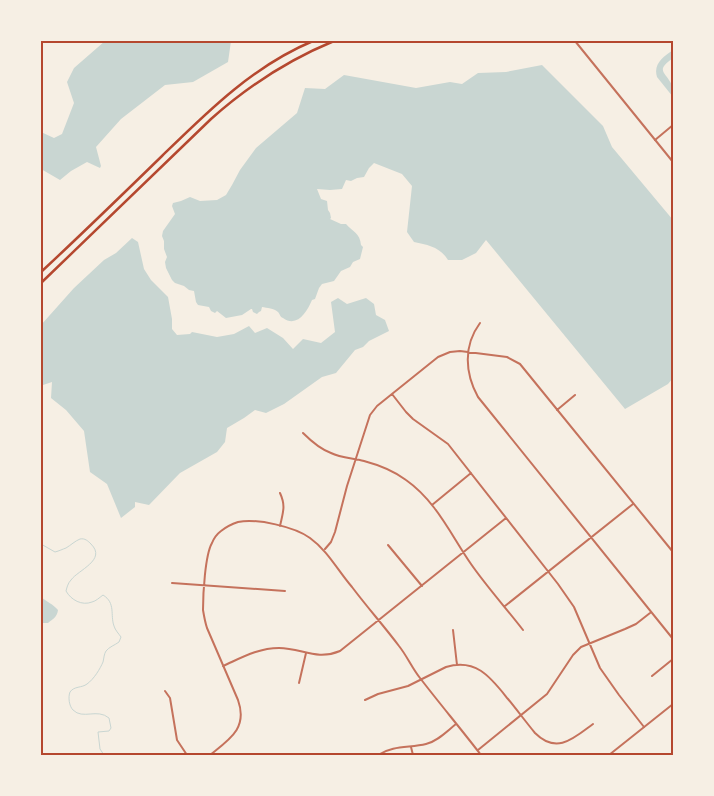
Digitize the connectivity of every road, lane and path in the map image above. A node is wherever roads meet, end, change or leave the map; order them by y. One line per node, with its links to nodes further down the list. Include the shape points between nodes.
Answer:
1 (313, 41): 7 (main road, via 262,69 222,99)
2 (334, 41): 8 (main road, via 270,73 230,103)
3 (575, 41): 5 (street)
4 (673, 125): 5 (street)
5 (655, 140): 6 (street)
6 (673, 162)
7 (41, 272)
8 (41, 283)
9 (480, 323): 10 (street, via 473,333)
10 (468, 352): 11 (street, via 442,354); 13 (street, via 514,360); 22 (street, via 468,371 478,397)
11 (392, 394): 15 (street, via 370,416); 16 (street, via 413,419 448,444)
12 (575, 396): 13 (street)
13 (557, 410): 18 (street)
14 (304, 433): 15 (street, via 325,451)
15 (356, 459): 19 (street, via 396,474); 24 (street, via 336,532)
16 (471, 473): 19 (street); 20 (street)
17 (280, 493): 21 (street, via 285,506)
18 (633, 504): 22 (street); 26 (street)
19 (432, 505): 25 (street)
20 (506, 518): 25 (street); 27 (street)
21 (280, 526): 24 (street, via 310,538); 29 (street, via 247,521 222,530 209,549)
22 (591, 538): 27 (street); 33 (street)
23 (388, 545): 30 (street)
24 (324, 550): 34 (street)
25 (463, 552): 30 (street); 32 (street)
26 (673, 552)
27 (548, 572): 32 (street); 38 (street, via 574,606)
28 (172, 583): 29 (street)
29 (205, 585): 31 (street); 42 (street, via 205,620)
30 (422, 586): 34 (street)
31 (285, 591)
32 (505, 606): 36 (street)
33 (651, 612): 37 (street); 38 (street, via 636,624)
34 (378, 620): 39 (street, via 340,651 324,656); 44 (street)
35 (453, 630): 41 (street)
36 (523, 630)
37 (673, 639)
38 (589, 643): 49 (street, via 575,652 547,694); 52 (street, via 603,673)
39 (306, 653): 42 (street, via 269,649); 45 (street)
40 (673, 659): 43 (street)
41 (457, 665): 44 (street); 49 (street, via 475,668 488,676)
42 (223, 666): 56 (street, via 241,708 241,722 235,734)
43 (652, 676)
44 (421, 680): 47 (street); 50 (street)
45 (299, 683)
46 (165, 691): 55 (street, via 170,698 176,736)
47 (365, 700)
48 (673, 704): 52 (street)
49 (521, 715): 51 (street, via 540,738 552,744 568,742); 54 (street)
50 (456, 724): 53 (street, via 435,740); 54 (street)
51 (593, 724)
52 (644, 727): 60 (street)
53 (411, 747): 57 (street, via 386,750); 58 (street)
54 (478, 750): 59 (street)
55 (187, 755)
56 (210, 755)
57 (378, 755)
58 (413, 755)
59 (481, 755)
60 (609, 755)

